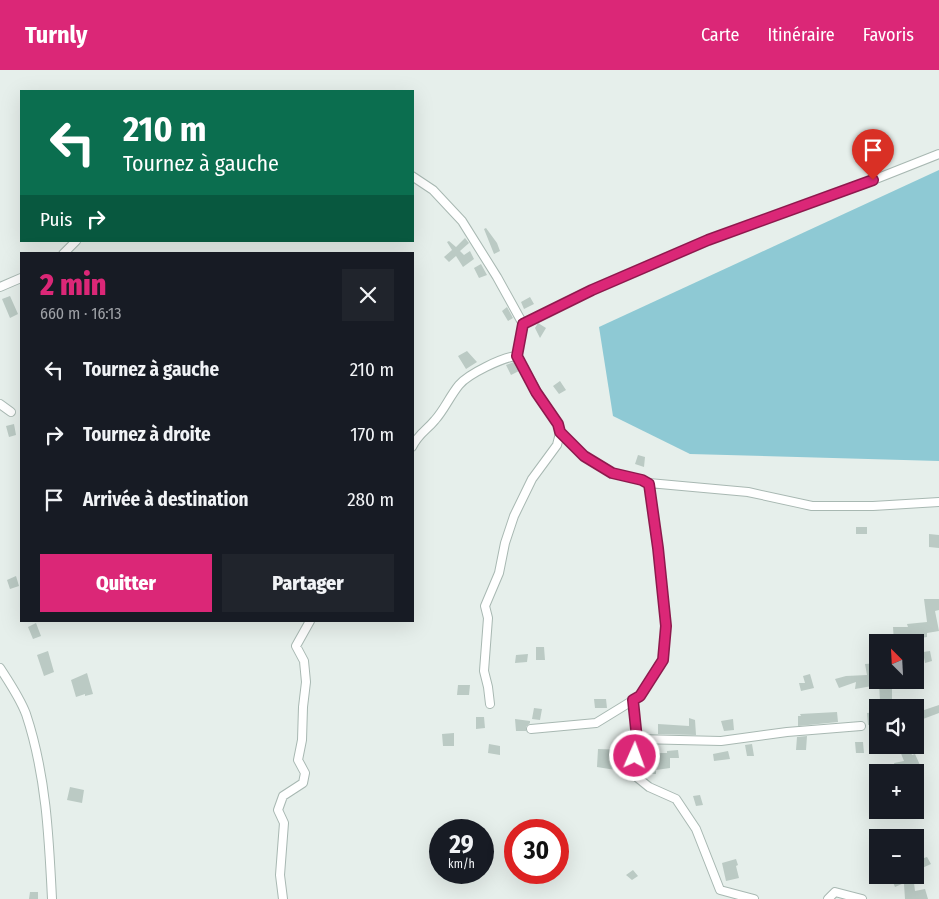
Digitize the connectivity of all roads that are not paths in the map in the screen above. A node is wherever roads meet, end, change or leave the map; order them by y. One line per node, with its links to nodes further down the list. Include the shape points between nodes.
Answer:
1 (939, 154): 7 (street, via 708,240)
2 (414, 177): 7 (street, via 433,190 462,221)
3 (75, 242): 4 (street)
4 (65, 252)
5 (20, 278): 6 (street)
6 (0, 287)
7 (523, 324): 8 (street)
8 (517, 356): 11 (street); 12 (street, via 484,367 460,383)
9 (0, 404): 10 (street)
10 (11, 412)
11 (560, 432): 13 (street, via 584,456 612,473); 18 (street, via 557,445 532,479 514,516 499,573 485,606 488,618 484,671)
12 (414, 443)
13 (649, 484): 14 (street, via 748,492 812,506); 17 (street, via 666,626 663,660 640,696)
14 (939, 502)
15 (309, 622): 24 (street, via 296,646 304,661 306,682 298,760 305,773 303,783 283,796 278,810 284,823 280,875)
16 (0, 668): 23 (street, via 25,713 40,766 50,838)
17 (633, 700): 20 (street, via 596,723); 21 (street)
18 (490, 704)
19 (861, 726): 21 (street, via 721,741)
20 (532, 729)
21 (637, 739): 22 (street, via 634,774 648,787 676,799 696,829)
22 (720, 890): 25 (street); 26 (street)
23 (52, 899)
24 (283, 899)
25 (722, 899)
26 (754, 899)
27 (828, 899): 28 (street, via 835,892)
28 (862, 899)

